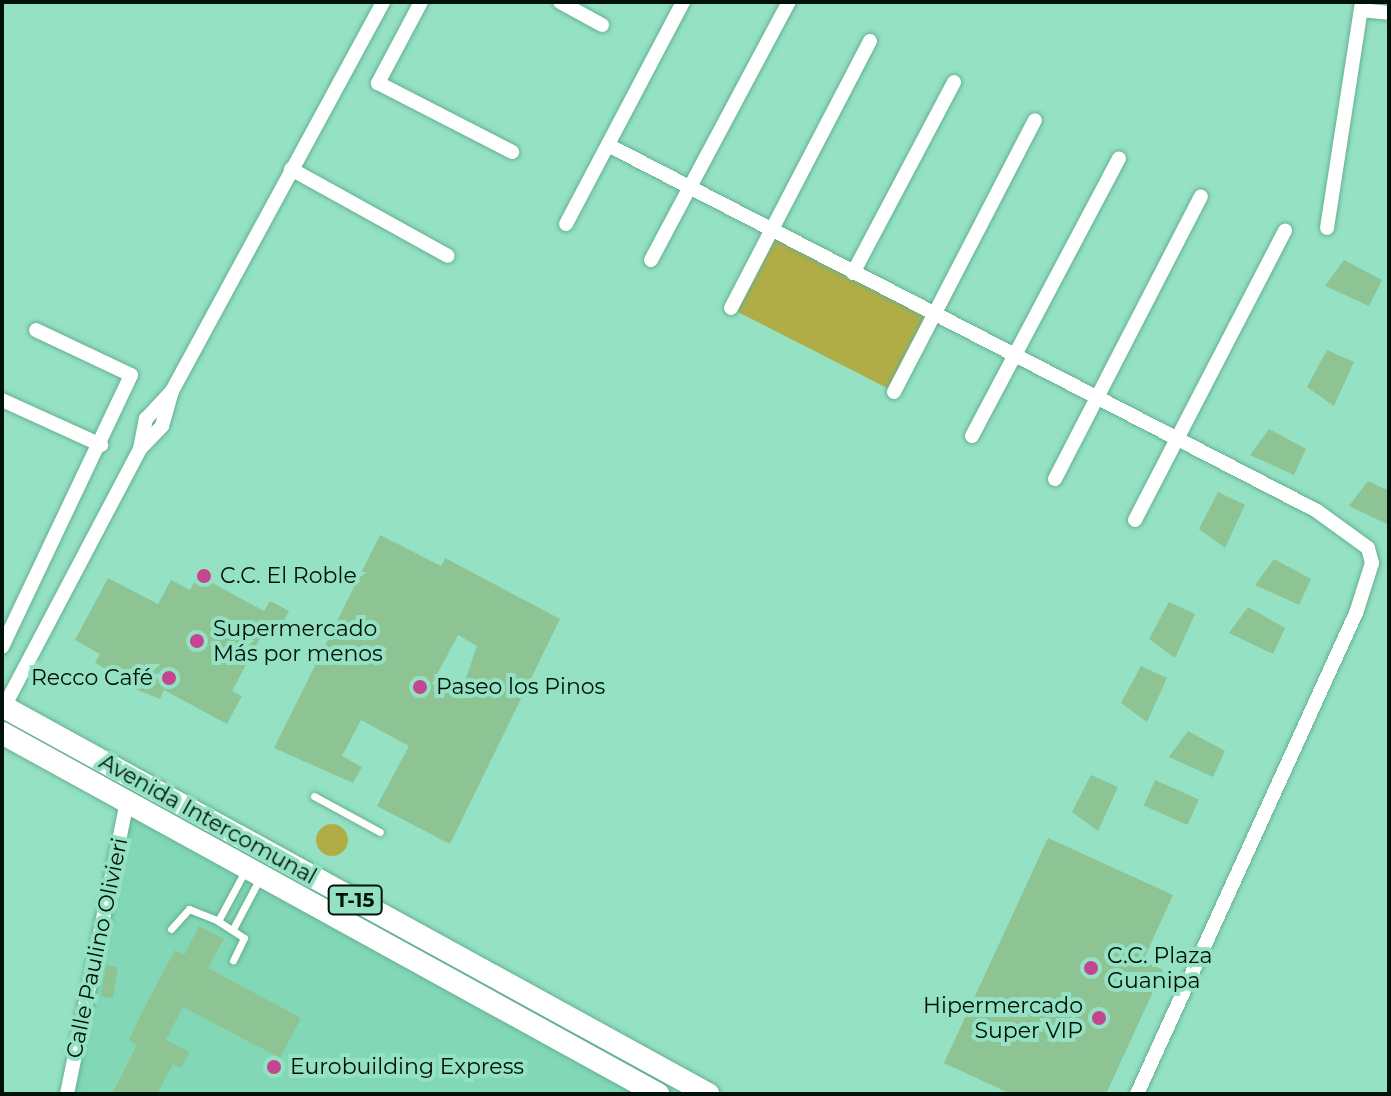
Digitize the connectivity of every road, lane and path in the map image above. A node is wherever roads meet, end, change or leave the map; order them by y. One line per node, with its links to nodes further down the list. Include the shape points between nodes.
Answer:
1 (383, 2): 16 (street)
2 (401, 2): 6 (street)
3 (560, 2): 9 (street)
4 (683, 2): 13 (street)
5 (789, 2): 17 (street)
6 (419, 6): 14 (street, via 378,83)
7 (1362, 6): 8 (street); 20 (street)
8 (1389, 13)
9 (602, 25)
10 (870, 41): 21 (street)
11 (954, 82): 25 (street)
12 (1035, 120): 27 (street)
13 (608, 145): 17 (street); 19 (street)
14 (512, 152)
15 (1119, 158): 29 (street)
16 (291, 169): 23 (street); 39 (street, via 172,391 146,419 140,449)
17 (689, 188): 21 (street); 24 (street)
18 (1201, 196): 31 (street)
19 (566, 224)
20 (1327, 228)
21 (771, 230): 25 (street); 26 (street)
22 (1285, 231): 34 (street)
23 (448, 256)
24 (651, 260)
25 (853, 273): 27 (street)
26 (731, 308)
27 (934, 314): 29 (street); 30 (street)
28 (36, 330): 35 (street, via 131,375)
29 (1014, 356): 31 (street); 33 (street)
30 (894, 392)
31 (1096, 398): 34 (street); 36 (street)
32 (2, 400): 35 (street)
33 (972, 436)
34 (1177, 439): 37 (street); 52 (street, via 1352,531 1372,563 1328,677)
35 (101, 445): 38 (street)
36 (1055, 479)
37 (1135, 520)
38 (2, 647)
39 (3, 707): 51 (main road, Avenida Intercomunal / T-15)
40 (4, 739): 42 (main road, Avenida Intercomunal / T-15)
41 (314, 796): 43 (lane)
42 (127, 801): 44 (main road, Avenida Intercomunal / T-15); 49 (street, Calle Paulino Olivieri)
43 (380, 832)
44 (254, 871): 45 (lane); 47 (lane); 50 (main road, Avenida Intercomunal / T-15)
45 (218, 921): 46 (lane, via 189,909); 47 (lane)
46 (171, 929)
47 (233, 929): 48 (lane, via 244,938)
48 (233, 961)
49 (67, 1094)
50 (658, 1094)
51 (708, 1094)
52 (1137, 1094)

